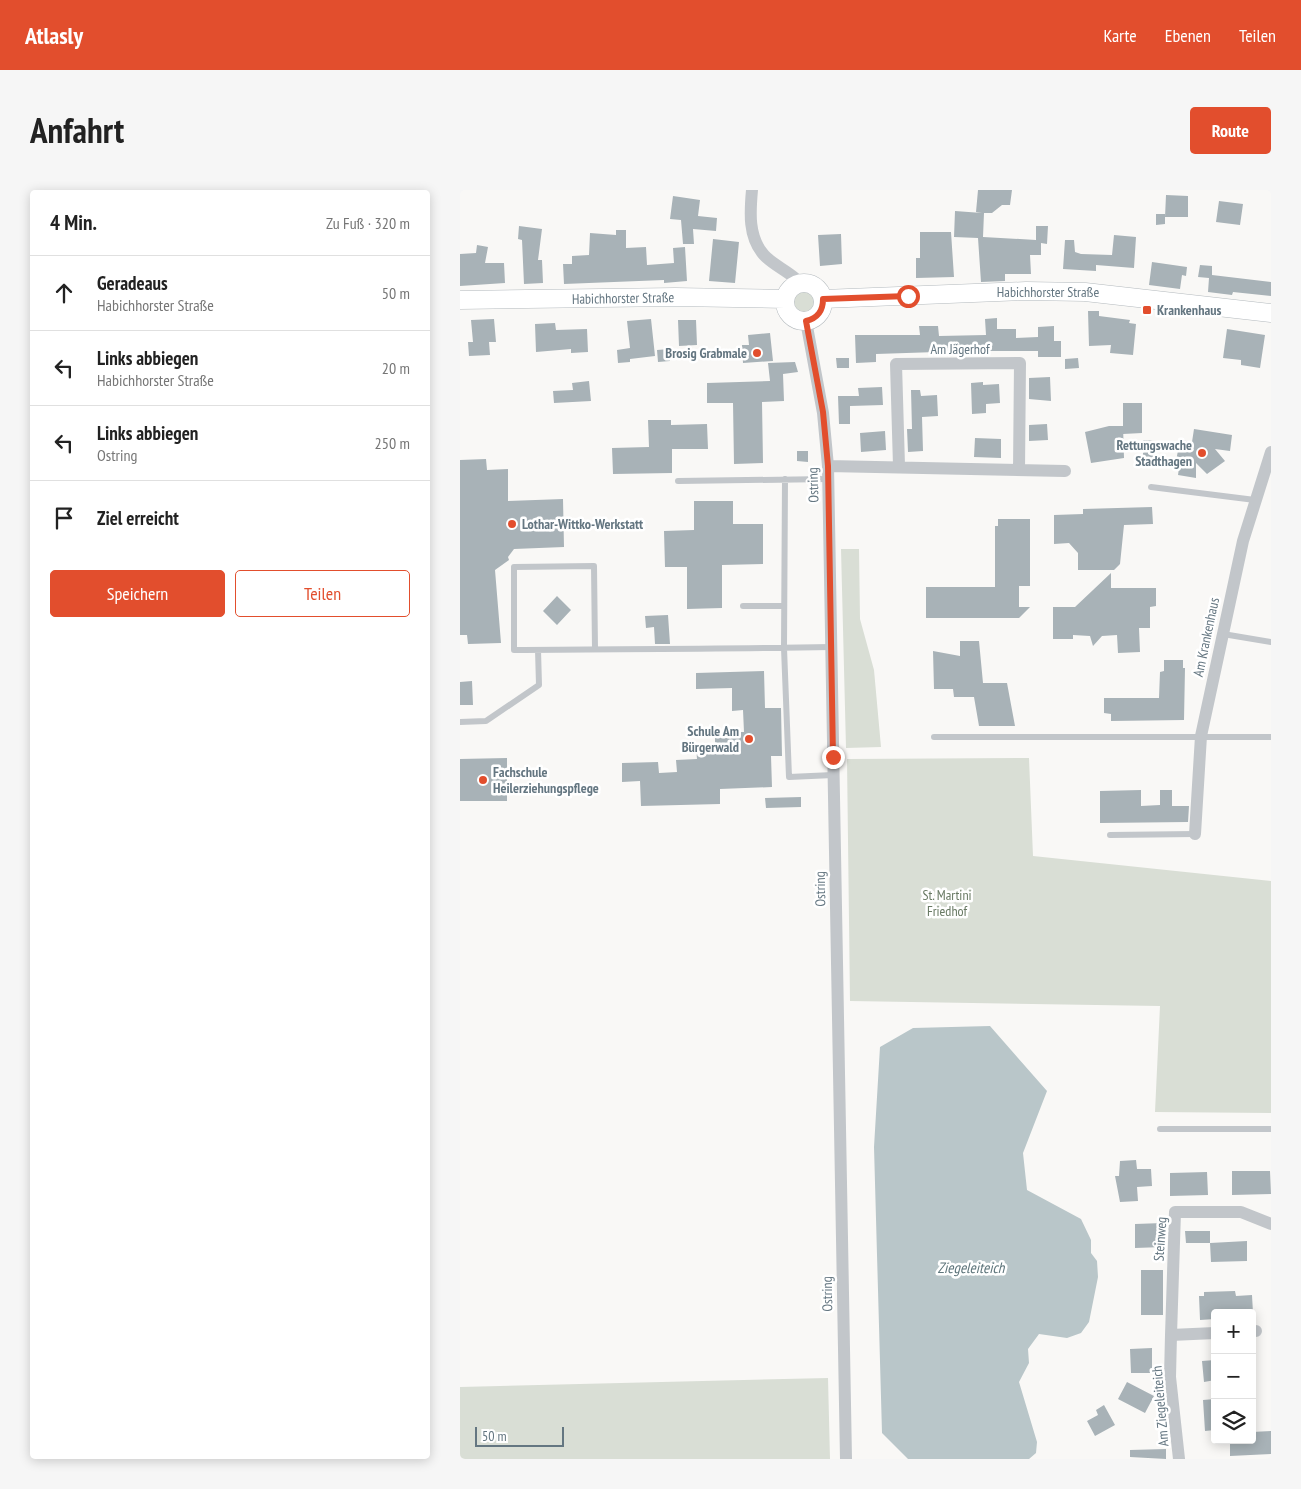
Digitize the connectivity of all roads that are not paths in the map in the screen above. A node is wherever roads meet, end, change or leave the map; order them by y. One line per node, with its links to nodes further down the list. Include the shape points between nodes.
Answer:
1 (752, 190): 2 (street, via 750,217 754,236 764,255)
2 (798, 284): 3 (main road); 4 (main road, via 811,284)
3 (786, 299): 5 (main road, Habichhorster Straße); 7 (main road, via 790,315)
4 (823, 299): 6 (main road, Habichhorster Straße, via 1026,291 1085,292); 7 (main road, via 821,311)
5 (460, 300)
6 (1271, 313)
7 (806, 321): 9 (street, Ostring, via 823,412)
8 (1267, 459): 17 (street, Am Krankenhaus)
9 (828, 466): 10 (street); 14 (street, Ostring)
10 (899, 466): 11 (street); 11 (street, Am Jägerhof, via 896,364 1020,363)
11 (1019, 470): 12 (street)
12 (1066, 471)
13 (786, 479): 14 (lane); 15 (lane); 19 (lane)
14 (828, 479): 22 (street, Ostring)
15 (678, 481)
16 (1151, 487): 17 (lane)
17 (1256, 500): 20 (street, Am Krankenhaus)
18 (743, 606): 19 (lane)
19 (784, 606): 23 (lane)
20 (1222, 633): 21 (lane); 27 (street, Am Krankenhaus)
21 (1271, 642)
22 (831, 647): 23 (lane); 30 (street, Ostring)
23 (784, 648): 24 (lane); 30 (lane, via 789,777)
24 (595, 649): 25 (lane); 25 (lane, via 594,566 514,566 514,650)
25 (538, 650): 26 (lane, via 539,685 486,721)
26 (460, 722)
27 (1201, 736): 28 (lane); 29 (lane); 31 (street, Am Krankenhaus)
28 (934, 737)
29 (1271, 737)
30 (833, 775): 38 (street, Ostring)
31 (1195, 834): 32 (lane)
32 (1110, 835)
33 (1160, 1129): 34 (lane)
34 (1271, 1129)
35 (1271, 1224): 37 (street, Steinweg, via 1240,1212 1175,1212)
36 (1211, 1333): 37 (street)
37 (1171, 1334): 39 (street, Am Ziegeleiteich, via 1170,1376)
38 (846, 1459)
39 (1179, 1459)

